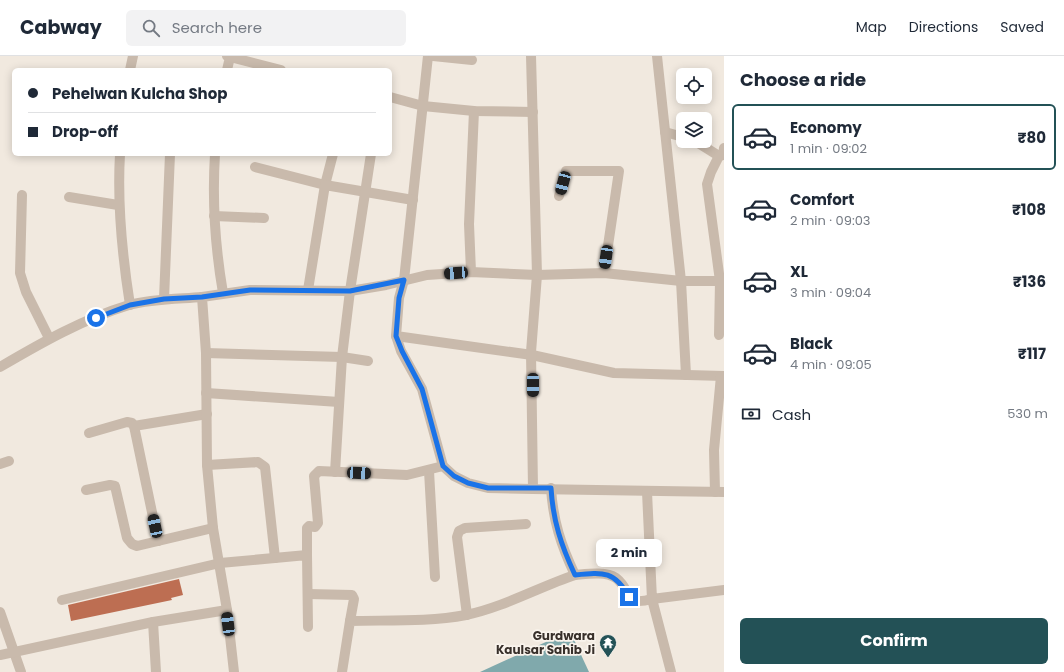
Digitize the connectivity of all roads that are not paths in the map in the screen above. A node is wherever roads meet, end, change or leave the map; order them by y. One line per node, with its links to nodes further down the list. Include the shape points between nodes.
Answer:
1 (133, 56): 8 (street)
2 (428, 56): 12 (street)
3 (433, 56): 7 (street)
4 (531, 56): 14 (street)
5 (657, 56): 15 (street)
6 (229, 57): 9 (street); 10 (street)
7 (472, 60)
8 (130, 68)
9 (228, 68)
10 (273, 68)
11 (392, 98): 12 (street)
12 (423, 106): 13 (street); 30 (street)
13 (474, 111): 14 (street); 34 (street, via 469,224)
14 (533, 112): 36 (street)
15 (665, 132): 16 (street); 38 (street)
16 (676, 135)
17 (712, 148): 18 (street)
18 (722, 152): 39 (street, via 710,172 708,184)
19 (120, 156): 31 (street)
20 (170, 156): 44 (street)
21 (215, 156): 32 (street)
22 (332, 156): 25 (street)
23 (371, 156): 26 (street)
24 (255, 167): 25 (street)
25 (325, 185): 26 (street); 40 (street)
26 (366, 193): 30 (street); 41 (street)
27 (22, 196): 48 (street, via 20,273 26,292)
28 (560, 196): 35 (street, via 566,171 619,171)
29 (69, 197): 31 (street)
30 (413, 200): 37 (street)
31 (118, 205): 45 (street)
32 (214, 216): 33 (street); 42 (street, via 216,255)
33 (264, 218)
34 (471, 272): 36 (street); 37 (street, via 427,275)
35 (604, 273): 36 (street); 38 (street)
36 (537, 275): 50 (street)
37 (404, 280): 41 (street); 47 (street, via 399,298)
38 (681, 281): 39 (street); 54 (street)
39 (722, 281): 46 (street)
40 (308, 290): 41 (street); 42 (street, via 250,290)
41 (350, 291): 51 (street)
42 (223, 293): 43 (street)
43 (202, 297): 44 (street); 49 (street)
44 (164, 299): 45 (street)
45 (130, 305): 48 (street)
46 (719, 335)
47 (396, 336): 50 (street); 62 (street, via 422,389)
48 (49, 338): 53 (street)
49 (206, 353): 51 (street); 56 (street)
50 (532, 355): 54 (street, via 614,373); 65 (street)
51 (342, 357): 52 (street); 57 (street)
52 (368, 361)
53 (0, 367)
54 (686, 375): 55 (street)
55 (722, 376): 69 (street, via 714,450)
56 (206, 393): 57 (street); 58 (street)
57 (339, 402): 64 (street)
58 (207, 414): 59 (street); 61 (street)
59 (134, 426): 60 (street, via 127,422); 72 (street)
60 (89, 433)
61 (207, 465): 71 (street); 74 (street, via 258,462 265,467)
62 (443, 466): 63 (street); 65 (street, via 454,476 468,483 488,488)
63 (429, 471): 64 (street, via 407,475); 77 (street)
64 (335, 472): 73 (street, via 319,471 314,476 318,523 315,527 307,528)
65 (533, 488): 66 (street)
66 (551, 488): 68 (street); 76 (street, via 560,540)
67 (86, 490): 72 (street, via 115,486 130,542 137,546)
68 (647, 492): 69 (street); 80 (street)
69 (719, 492)
70 (526, 524): 84 (street, via 465,528 459,531 457,537)
71 (213, 528): 72 (street); 75 (street)
72 (158, 540)
73 (307, 555): 74 (street); 79 (street)
74 (275, 558): 75 (street)
75 (220, 563): 81 (street); 82 (street)
76 (575, 575): 80 (street, via 607,574 615,577 629,597 635,601); 84 (street, via 491,608)
77 (435, 577)
78 (724, 590): 80 (street)
79 (308, 594): 85 (street, via 352,595 354,599); 87 (street)
80 (652, 599): 94 (street)
81 (62, 600)
82 (227, 610): 86 (street); 92 (street)
83 (0, 612): 88 (street)
84 (467, 614): 85 (street, via 440,618)
85 (350, 621): 93 (street)
86 (153, 622): 88 (street); 91 (street)
87 (308, 627)
88 (16, 652): 89 (street); 90 (street)
89 (0, 655)
90 (22, 672)
91 (156, 672)
92 (234, 672)
93 (342, 672)
94 (671, 672)

